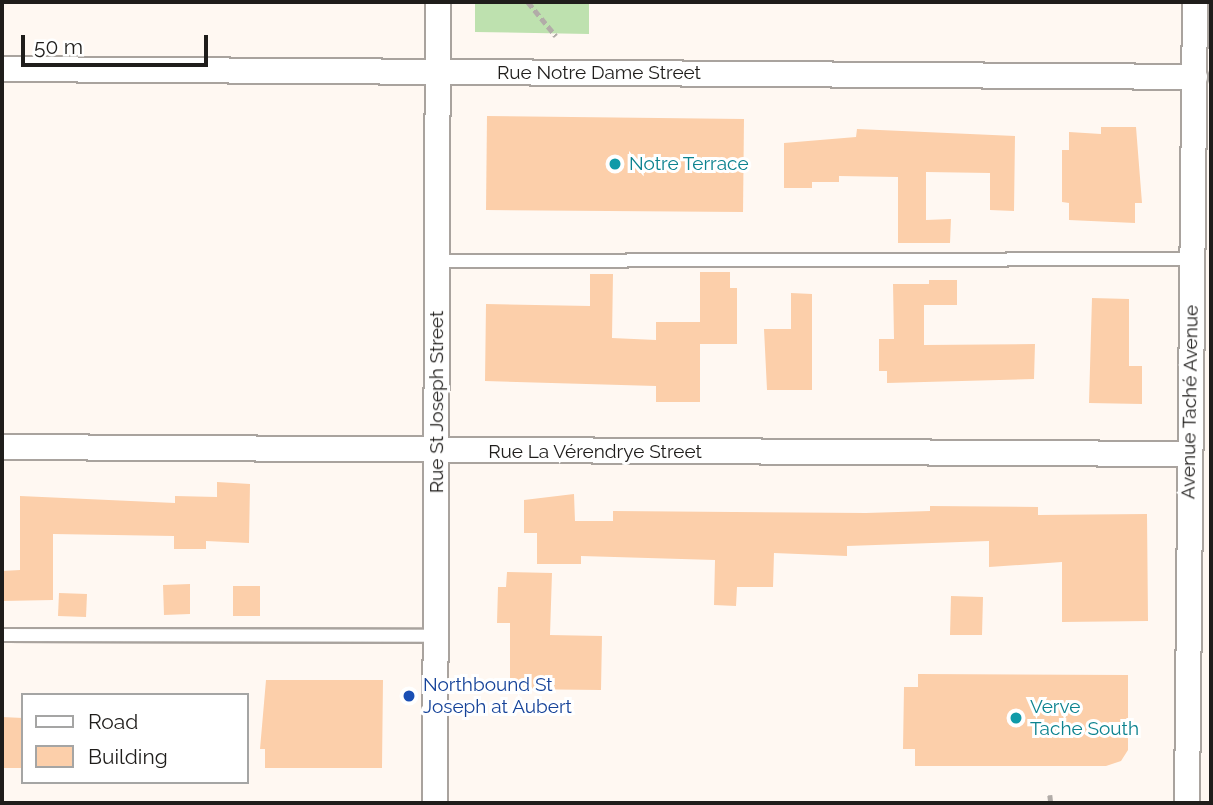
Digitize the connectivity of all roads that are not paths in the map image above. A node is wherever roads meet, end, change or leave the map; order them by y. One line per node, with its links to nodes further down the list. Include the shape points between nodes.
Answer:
1 (438, 2): 4 (street, Rue St Joseph Street)
2 (1195, 2): 5 (street, Avenue Taché Avenue)
3 (2, 69): 4 (street, Rue Notre Dame Street)
4 (438, 71): 5 (street, Rue Notre Dame Street); 7 (street, Rue St Joseph Street)
5 (1195, 77): 6 (street, Avenue Taché Avenue)
6 (1191, 259): 7 (lane); 10 (street, Avenue Taché Avenue)
7 (437, 261): 9 (street, Rue St Joseph Street)
8 (2, 447): 9 (street, Rue La Vérendrye Street)
9 (436, 450): 10 (street, Rue La Vérendrye Street); 12 (street, Rue St Joseph Street)
10 (1189, 454): 14 (street, Avenue Taché Avenue)
11 (2, 635): 12 (lane)
12 (436, 636): 13 (street, Rue St Joseph Street)
13 (435, 803)
14 (1187, 803)

